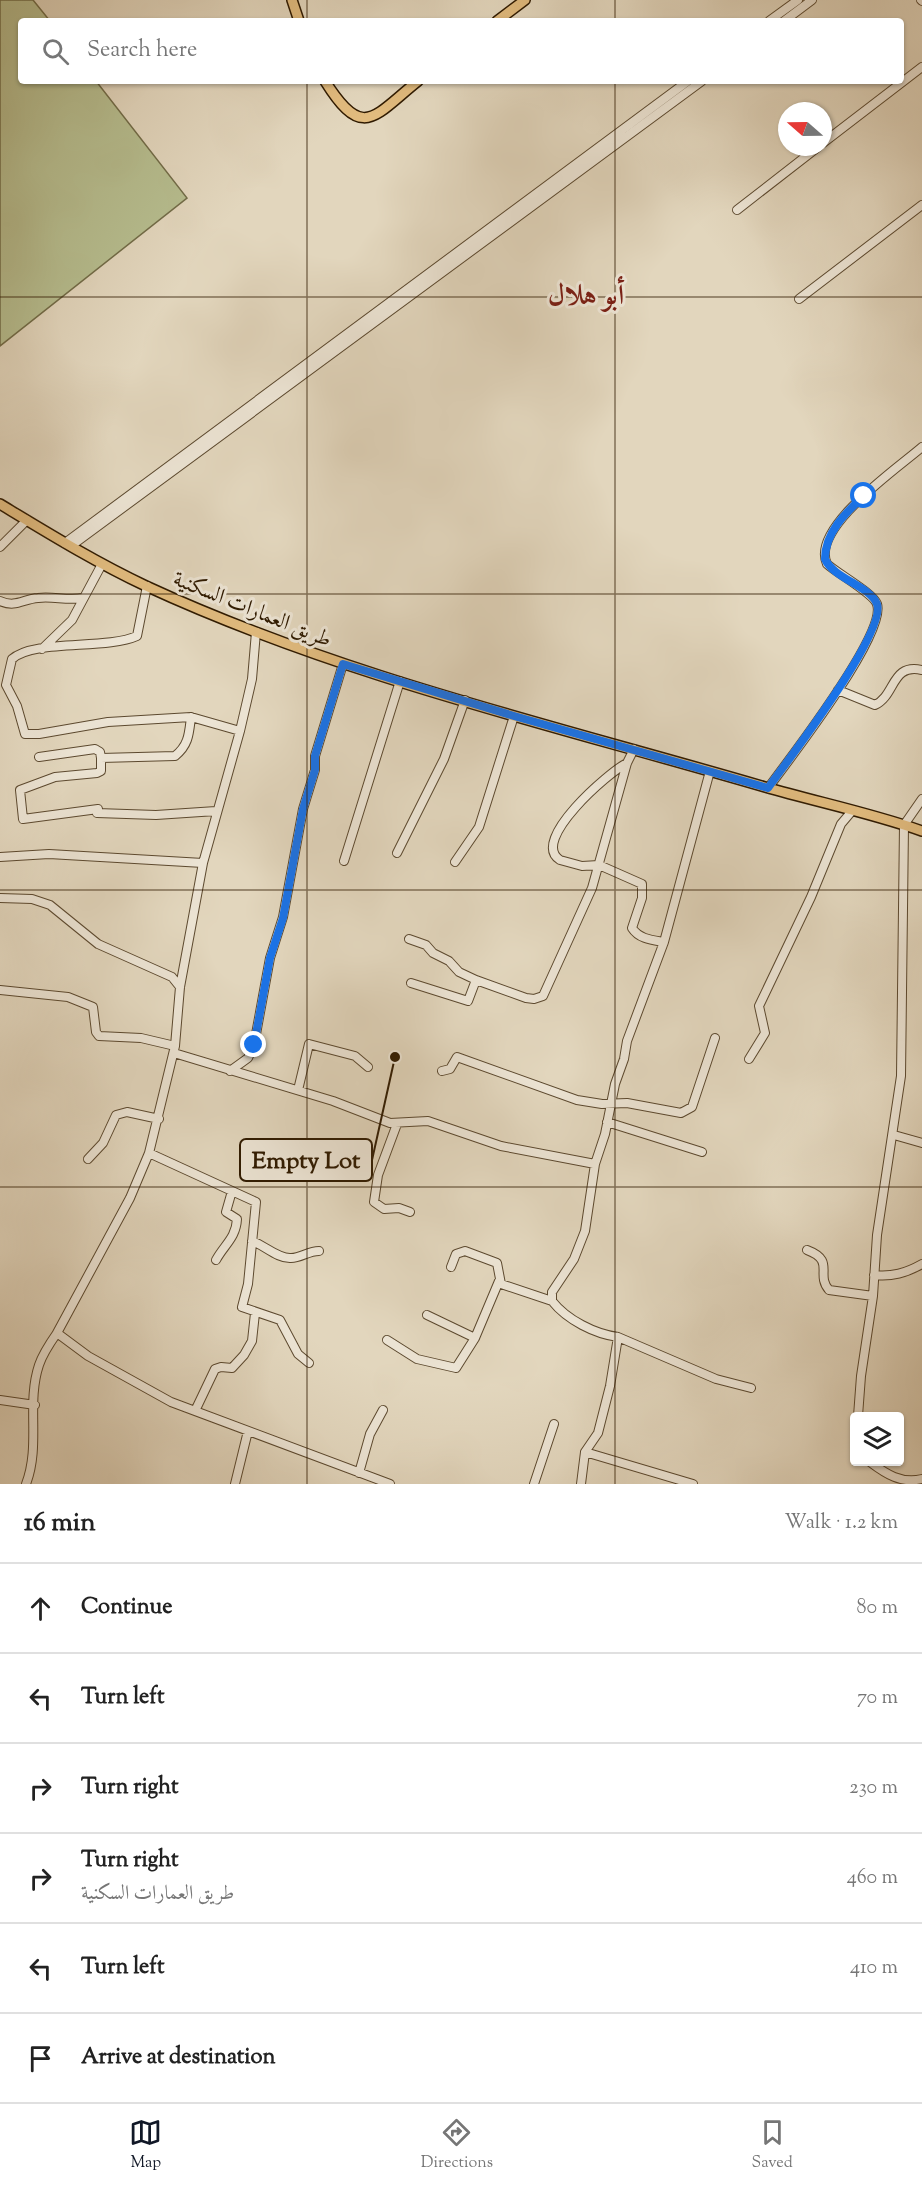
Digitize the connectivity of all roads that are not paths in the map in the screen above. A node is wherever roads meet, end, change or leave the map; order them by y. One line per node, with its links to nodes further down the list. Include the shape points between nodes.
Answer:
1 (292, 0): 5 (main road)
2 (525, 0): 6 (main road)
3 (798, 0): 7 (street)
4 (812, 0): 8 (street)
5 (298, 18)
6 (501, 18)
7 (774, 18)
8 (788, 18)
9 (922, 67): 10 (street)
10 (904, 81)
11 (327, 84): 12 (main road, via 350,114 362,119 373,117)
12 (414, 84)
13 (684, 84): 24 (street)
14 (698, 84): 24 (street)
15 (900, 84): 16 (street)
16 (832, 136)
17 (806, 156): 19 (street)
18 (922, 205): 20 (street)
19 (737, 210)
20 (799, 299)
21 (922, 447): 35 (street, via 854,505 829,537 827,564 873,598 878,611 870,635)
22 (0, 504): 23 (main road, طريق العمارات السكنية)
23 (27, 520): 24 (main road, طريق العمارات السكنية); 25 (street)
24 (68, 545): 26 (main road, طريق العمارات السكنية)
25 (0, 547)
26 (102, 564): 27 (main road, طريق العمارات السكنية); 28 (street)
27 (147, 586): 30 (main road, طريق العمارات السكنية); 31 (street, via 136,636)
28 (83, 598): 29 (street, via 40,597 9,605); 31 (street, via 65,629)
29 (0, 601)
30 (256, 632): 32 (main road, طريق العمارات السكنية); 39 (street, via 252,679)
31 (42, 649): 38 (street, via 18,654 7,675 6,685 25,734 108,722)
32 (343, 664): 34 (main road, طريق العمارات السكنية); 68 (street, via 315,756 254,1045 248,1058)
33 (922, 670): 35 (street, via 913,667 904,671 882,702 875,705)
34 (400, 681): 36 (main road, طريق العمارات السكنية); 53 (street)
35 (838, 690): 45 (street)
36 (465, 700): 37 (main road, طريق العمارات السكنية); 51 (street, via 444,759)
37 (514, 716): 40 (main road, طريق العمارات السكنية); 54 (street, via 479,827)
38 (191, 717): 39 (street); 42 (street, via 189,739 175,756)
39 (240, 731): 47 (street)
40 (634, 749): 43 (street); 44 (main road, طريق العمارات السكنية)
41 (39, 757): 42 (street, via 95,749)
42 (101, 758): 47 (street, via 102,771 98,774 55,777 20,790 23,819 98,809 98,813 145,815)
43 (627, 763): 56 (street); 56 (street, via 609,775 570,814 553,840 557,859 582,866)
44 (710, 771): 45 (main road, طريق العمارات السكنية); 59 (street)
45 (768, 788): 48 (main road, طريق العمارات السكنية)
46 (922, 799): 49 (street)
47 (216, 811): 55 (street)
48 (852, 811): 49 (main road, طريق العمارات السكنية); 66 (street, via 841,824 759,1006 765,1034)
49 (904, 825): 50 (main road, طريق العمارات السكنية); 75 (street, via 901,1076)
50 (922, 831)
51 (397, 853)
52 (0, 856): 55 (street, via 49,854)
53 (344, 861)
54 (455, 862)
55 (203, 863): 62 (street)
56 (599, 865): 59 (street, via 642,884 642,898 632,928 644,938); 60 (street, via 543,996 526,998)
57 (0, 898): 62 (street, via 32,899 50,905 98,944 172,977)
58 (409, 939): 60 (street, via 426,945 459,972)
59 (664, 942): 71 (street, via 627,1041)
60 (477, 980): 61 (street, via 470,1000 465,1002)
61 (411, 983)
62 (180, 987): 65 (street)
63 (0, 990): 65 (street, via 73,998 93,1007 99,1036 141,1038)
64 (715, 1038): 71 (street, via 689,1110 681,1113)
65 (175, 1050): 68 (street); 72 (street)
66 (749, 1059)
67 (368, 1067): 70 (street, via 355,1056 309,1044)
68 (230, 1071): 70 (street)
69 (442, 1071): 71 (street, via 450,1069 458,1057 577,1100)
70 (298, 1090): 74 (street)
71 (611, 1102): 73 (street)
72 (159, 1119): 78 (street); 79 (street, via 127,1112 116,1115 103,1143)
73 (607, 1122): 77 (street); 80 (street)
74 (397, 1124): 80 (street, via 428,1121 501,1146); 82 (street, via 378,1175 374,1202 384,1209)
75 (894, 1135): 76 (street); 89 (street)
76 (922, 1143)
77 (702, 1152)
78 (149, 1153): 81 (street); 95 (street, via 130,1198)
79 (88, 1159)
80 (595, 1164): 92 (street, via 585,1231 574,1259 552,1292)
81 (232, 1191): 83 (street, via 256,1202); 86 (street, via 226,1212 237,1223 232,1239)
82 (410, 1212)
83 (252, 1240): 85 (street, via 284,1257); 93 (street, via 242,1305 244,1310)
84 (807, 1250): 91 (street, via 823,1261 829,1290)
85 (319, 1251)
86 (216, 1260)
87 (922, 1264): 89 (street, via 908,1272 886,1277)
88 (451, 1267): 90 (street, via 456,1254 465,1251 497,1263)
89 (874, 1275): 91 (street)
90 (499, 1281): 92 (street); 97 (street)
91 (873, 1296): 105 (street)
92 (552, 1302): 96 (street, via 603,1335)
93 (255, 1313): 99 (street, via 282,1322 296,1351); 104 (street, via 249,1348 232,1368 215,1369)
94 (427, 1315): 97 (street)
95 (57, 1333): 102 (street, via 40,1363 34,1388); 104 (street, via 132,1382)
96 (618, 1337): 100 (street, via 716,1379); 108 (street, via 598,1432)
97 (475, 1338): 98 (street, via 454,1368 417,1359)
98 (387, 1340)
99 (309, 1363)
100 (751, 1388)
101 (0, 1400): 102 (street)
102 (35, 1405): 112 (street, via 34,1449)
103 (382, 1410): 110 (street, via 370,1434)
104 (195, 1411): 107 (street)
105 (858, 1412)
106 (555, 1424): 115 (street)
107 (248, 1431): 110 (street); 113 (street)
108 (585, 1452): 116 (street); 117 (street)
109 (878, 1466): 111 (street, via 900,1481)
110 (359, 1473): 114 (street)
111 (922, 1479)
112 (26, 1484)
113 (235, 1484)
114 (390, 1484)
115 (534, 1484)
116 (581, 1484)
117 (693, 1484)

